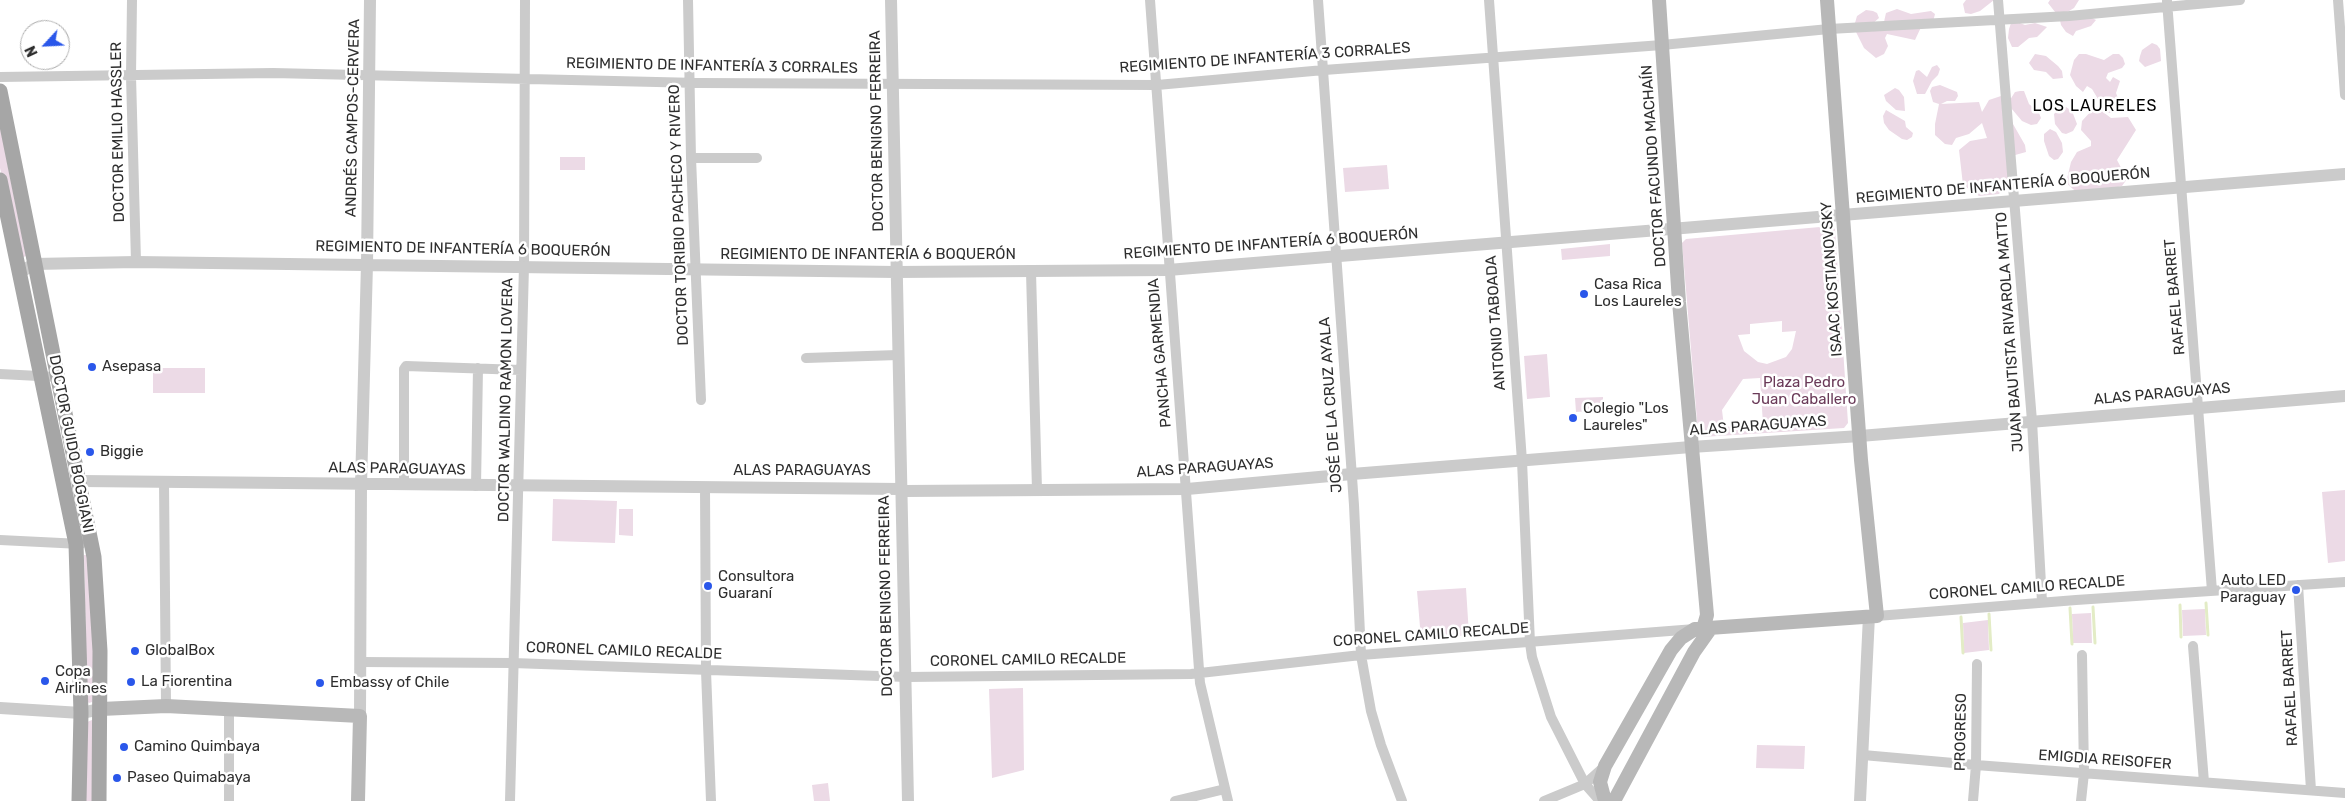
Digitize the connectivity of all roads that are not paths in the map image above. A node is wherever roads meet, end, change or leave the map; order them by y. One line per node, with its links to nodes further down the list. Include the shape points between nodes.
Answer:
1 (132, 0): 20 (street, DOCTOR EMILIO HASSLER)
2 (370, 0): 21 (street, ANDRÉS CAMPOS-CERVERA)
3 (525, 0): 23 (street, DOCTOR WALDINO RAMON LOVERA)
4 (688, 0): 24 (street, DOCTOR TORIBIO PACHECO Y RIVERO)
5 (891, 0): 25 (street, DOCTOR BENIGNO FERREIRA)
6 (1150, 0): 26 (street, PANCHA GARMENDIA)
7 (1318, 0): 19 (street, JOSÉ DE LA CRUZ AYALA)
8 (1489, 0): 18 (street, ANTONIO TABOADA)
9 (1659, 0): 17 (main road, DOCTOR FACUNDO MACHAÍN)
10 (1827, 0): 16 (main road, ISAAC KOSTIANOVSKY)
11 (1998, 0): 15 (street, JUAN BAUTISTA RIVAROLA MATTO)
12 (2240, 0): 14 (street, REGIMIENTO DE INFANTERÍA 3 CORRALES)
13 (2338, 0): 28 (street)
14 (2167, 3): 15 (street, REGIMIENTO DE INFANTERÍA 3 CORRALES, via 2069,16); 33 (street, RAFAEL BARRET)
15 (2000, 18): 16 (street, REGIMIENTO DE INFANTERÍA 3 CORRALES); 34 (street, JUAN BAUTISTA RIVAROLA MATTO)
16 (1829, 29): 17 (street, REGIMIENTO DE INFANTERÍA 3 CORRALES); 35 (main road, ISAAC KOSTIANOVSKY)
17 (1662, 45): 18 (street, REGIMIENTO DE INFANTERÍA 3 CORRALES); 36 (main road, DOCTOR FACUNDO MACHAÍN)
18 (1493, 57): 19 (street, REGIMIENTO DE INFANTERÍA 3 CORRALES); 37 (street, ANTONIO TABOADA)
19 (1324, 70): 26 (street, REGIMIENTO DE INFANTERÍA 3 CORRALES); 38 (street, JOSÉ DE LA CRUZ AYALA)
20 (131, 76): 21 (street, REGIMIENTO DE INFANTERÍA 3 CORRALES, via 273,73); 22 (street, REGIMIENTO DE INFANTERÍA 3 CORRALES); 39 (street, DOCTOR EMILIO HASSLER)
21 (370, 76): 23 (street, REGIMIENTO DE INFANTERÍA 3 CORRALES); 41 (street, ANDRÉS CAMPOS-CERVERA)
22 (0, 77)
23 (526, 78): 24 (street, REGIMIENTO DE INFANTERÍA 3 CORRALES); 42 (street, DOCTOR WALDINO RAMON LOVERA)
24 (689, 83): 25 (street, REGIMIENTO DE INFANTERÍA 3 CORRALES); 29 (street, DOCTOR TORIBIO PACHECO Y RIVERO)
25 (893, 84): 26 (street, REGIMIENTO DE INFANTERÍA 3 CORRALES); 46 (street, DOCTOR BENIGNO FERREIRA)
26 (1157, 85): 45 (street, PANCHA GARMENDIA)
27 (0, 91): 40 (main road, DOCTOR GUIDO BOGGIANI)
28 (2345, 95)
29 (691, 158): 30 (street); 44 (street, DOCTOR TORIBIO PACHECO Y RIVERO)
30 (757, 158)
31 (2345, 174): 33 (street, REGIMIENTO DE INFANTERÍA 6 BOQUERÓN)
32 (0, 180): 43 (main road, DOCTOR GUIDO BOGGIANI)
33 (2182, 188): 34 (street, REGIMIENTO DE INFANTERÍA 6 BOQUERÓN); 57 (street, RAFAEL BARRET)
34 (2015, 199): 35 (street, REGIMIENTO DE INFANTERÍA 6 BOQUERÓN); 58 (street, JUAN BAUTISTA RIVAROLA MATTO)
35 (1844, 216): 36 (street, REGIMIENTO DE INFANTERÍA 6 BOQUERÓN); 59 (main road, ISAAC KOSTIANOVSKY)
36 (1674, 230): 37 (street, REGIMIENTO DE INFANTERÍA 6 BOQUERÓN); 60 (main road, DOCTOR FACUNDO MACHAÍN)
37 (1505, 243): 38 (street, REGIMIENTO DE INFANTERÍA 6 BOQUERÓN); 61 (street, ANTONIO TABOADA)
38 (1335, 258): 45 (street, REGIMIENTO DE INFANTERÍA 6 BOQUERÓN); 62 (street, JOSÉ DE LA CRUZ AYALA)
39 (136, 262): 40 (street, REGIMIENTO DE INFANTERÍA 6 BOQUERÓN); 41 (street, REGIMIENTO DE INFANTERÍA 6 BOQUERÓN)
40 (34, 264): 43 (street, REGIMIENTO DE INFANTERÍA 6 BOQUERÓN, via 26,260); 54 (main road, DOCTOR GUIDO BOGGIANI)
41 (367, 264): 42 (street, REGIMIENTO DE INFANTERÍA 6 BOQUERÓN); 66 (street, ANDRÉS CAMPOS-CERVERA)
42 (524, 266): 44 (street, REGIMIENTO DE INFANTERÍA 6 BOQUERÓN); 51 (street, DOCTOR WALDINO RAMON LOVERA)
43 (18, 268): 53 (main road, DOCTOR GUIDO BOGGIANI)
44 (696, 270): 46 (street, REGIMIENTO DE INFANTERÍA 6 BOQUERÓN); 56 (street, DOCTOR TORIBIO PACHECO Y RIVERO)
45 (1168, 270): 47 (street, REGIMIENTO DE INFANTERÍA 6 BOQUERÓN); 72 (street, PANCHA GARMENDIA)
46 (896, 272): 47 (street, REGIMIENTO DE INFANTERÍA 6 BOQUERÓN); 48 (street, DOCTOR BENIGNO FERREIRA)
47 (1031, 272): 73 (street)
48 (898, 355): 49 (street); 71 (street, DOCTOR BENIGNO FERREIRA)
49 (806, 358)
50 (478, 368): 51 (street); 67 (street, via 410,365 404,369); 68 (street)
51 (521, 370): 69 (street, DOCTOR WALDINO RAMON LOVERA)
52 (0, 374): 53 (street)
53 (42, 377): 54 (street); 64 (main road, DOCTOR GUIDO BOGGIANI)
54 (58, 377): 63 (main road, DOCTOR GUIDO BOGGIANI)
55 (2345, 396): 57 (street, ALAS PARAGUAYAS)
56 (701, 400)
57 (2199, 408): 58 (street, ALAS PARAGUAYAS); 79 (street, RAFAEL BARRET)
58 (2032, 421): 59 (street, ALAS PARAGUAYAS); 80 (street, JUAN BAUTISTA RIVAROLA MATTO)
59 (1860, 436): 60 (street, ALAS PARAGUAYAS); 81 (main road, ISAAC KOSTIANOVSKY)
60 (1692, 447): 61 (street, ALAS PARAGUAYAS); 82 (main road, DOCTOR FACUNDO MACHAÍN, via 1707,615)
61 (1522, 460): 62 (street, ALAS PARAGUAYAS); 83 (street, ANTONIO TABOADA)
62 (1352, 474): 72 (street, ALAS PARAGUAYAS); 85 (street, JOSÉ DE LA CRUZ AYALA)
63 (81, 481): 64 (street, ALAS PARAGUAYAS); 65 (street, ALAS PARAGUAYAS); 76 (main road, DOCTOR GUIDO BOGGIANI)
64 (64, 482): 75 (main road, DOCTOR GUIDO BOGGIANI)
65 (164, 482): 66 (street, ALAS PARAGUAYAS); 93 (street)
66 (361, 485): 67 (street, ALAS PARAGUAYAS); 87 (street, ANDRÉS CAMPOS-CERVERA)
67 (404, 485): 68 (street, ALAS PARAGUAYAS)
68 (476, 486): 69 (street, ALAS PARAGUAYAS)
69 (519, 486): 70 (street, ALAS PARAGUAYAS); 88 (street, DOCTOR WALDINO RAMON LOVERA)
70 (705, 487): 71 (street, ALAS PARAGUAYAS); 90 (street)
71 (900, 488): 73 (street, ALAS PARAGUAYAS, via 905,491); 92 (street, DOCTOR BENIGNO FERREIRA)
72 (1187, 489): 73 (street, ALAS PARAGUAYAS); 91 (street, PANCHA GARMENDIA)
73 (1037, 490)
74 (0, 540): 75 (street)
75 (76, 544): 76 (street); 97 (main road, DOCTOR GUIDO BOGGIANI)
76 (92, 544): 95 (main road, DOCTOR GUIDO BOGGIANI, via 99,610)
77 (2345, 582): 78 (street, CORONEL CAMILO RECALDE)
78 (2298, 585): 79 (street, CORONEL CAMILO RECALDE); 106 (street, RAFAEL BARRET)
79 (2212, 592): 80 (street, CORONEL CAMILO RECALDE)
80 (2042, 602): 81 (street, CORONEL CAMILO RECALDE)
81 (1873, 616): 82 (main road, CORONEL CAMILO RECALDE); 99 (street)
82 (1703, 629): 83 (street, CORONEL CAMILO RECALDE); 101 (main road, via 1681,638 1671,650); 121 (main road, DOCTOR FACUNDO MACHAÍN, via 1694,652)
83 (1530, 644): 85 (street, CORONEL CAMILO RECALDE); 104 (street, ANTONIO TABOADA, via 1551,717)
84 (2193, 646): 103 (street)
85 (1361, 655): 91 (street, CORONEL CAMILO RECALDE); 117 (street, JOSÉ DE LA CRUZ AYALA, via 1380,744)
86 (2082, 655): 102 (street)
87 (361, 662): 88 (street, CORONEL CAMILO RECALDE); 98 (street, ANDRÉS CAMPOS-CERVERA)
88 (513, 663): 90 (street, CORONEL CAMILO RECALDE); 112 (street, DOCTOR WALDINO RAMON LOVERA)
89 (1977, 664): 100 (street, PROGRESO)
90 (706, 671): 92 (street, CORONEL CAMILO RECALDE); 113 (street)
91 (1199, 674): 92 (street, CORONEL CAMILO RECALDE); 105 (street, PANCHA GARMENDIA)
92 (904, 677): 114 (street, DOCTOR BENIGNO FERREIRA)
93 (166, 706): 95 (main road); 96 (main road)
94 (0, 708): 97 (street)
95 (101, 709): 97 (street); 109 (main road, DOCTOR GUIDO BOGGIANI)
96 (229, 709): 98 (main road); 110 (street)
97 (81, 713): 108 (main road, DOCTOR GUIDO BOGGIANI)
98 (360, 716): 111 (main road)
99 (1863, 754): 100 (street, EMIGDIA REISOFER); 122 (street)
100 (1976, 765): 102 (street, EMIGDIA REISOFER); 123 (street, PROGRESO)
101 (1605, 766): 104 (street); 120 (main road, via 1600,782)
102 (2084, 773): 103 (street, EMIGDIA REISOFER); 124 (street)
103 (2204, 782): 106 (street, EMIGDIA REISOFER)
104 (1585, 784): 118 (street); 119 (street, ANTONIO TABOADA)
105 (1225, 789): 115 (street); 116 (street, PANCHA GARMENDIA)
106 (2311, 790): 107 (street, EMIGDIA REISOFER)
107 (2345, 793)
108 (79, 801)
109 (99, 801)
110 (229, 801)
111 (358, 801)
112 (510, 801)
113 (711, 801)
114 (908, 801)
115 (1175, 801)
116 (1228, 801)
117 (1402, 801)
118 (1544, 801)
119 (1600, 801)
120 (1605, 801)
121 (1614, 801)
122 (1860, 801)
123 (1973, 801)
124 (2081, 801)

